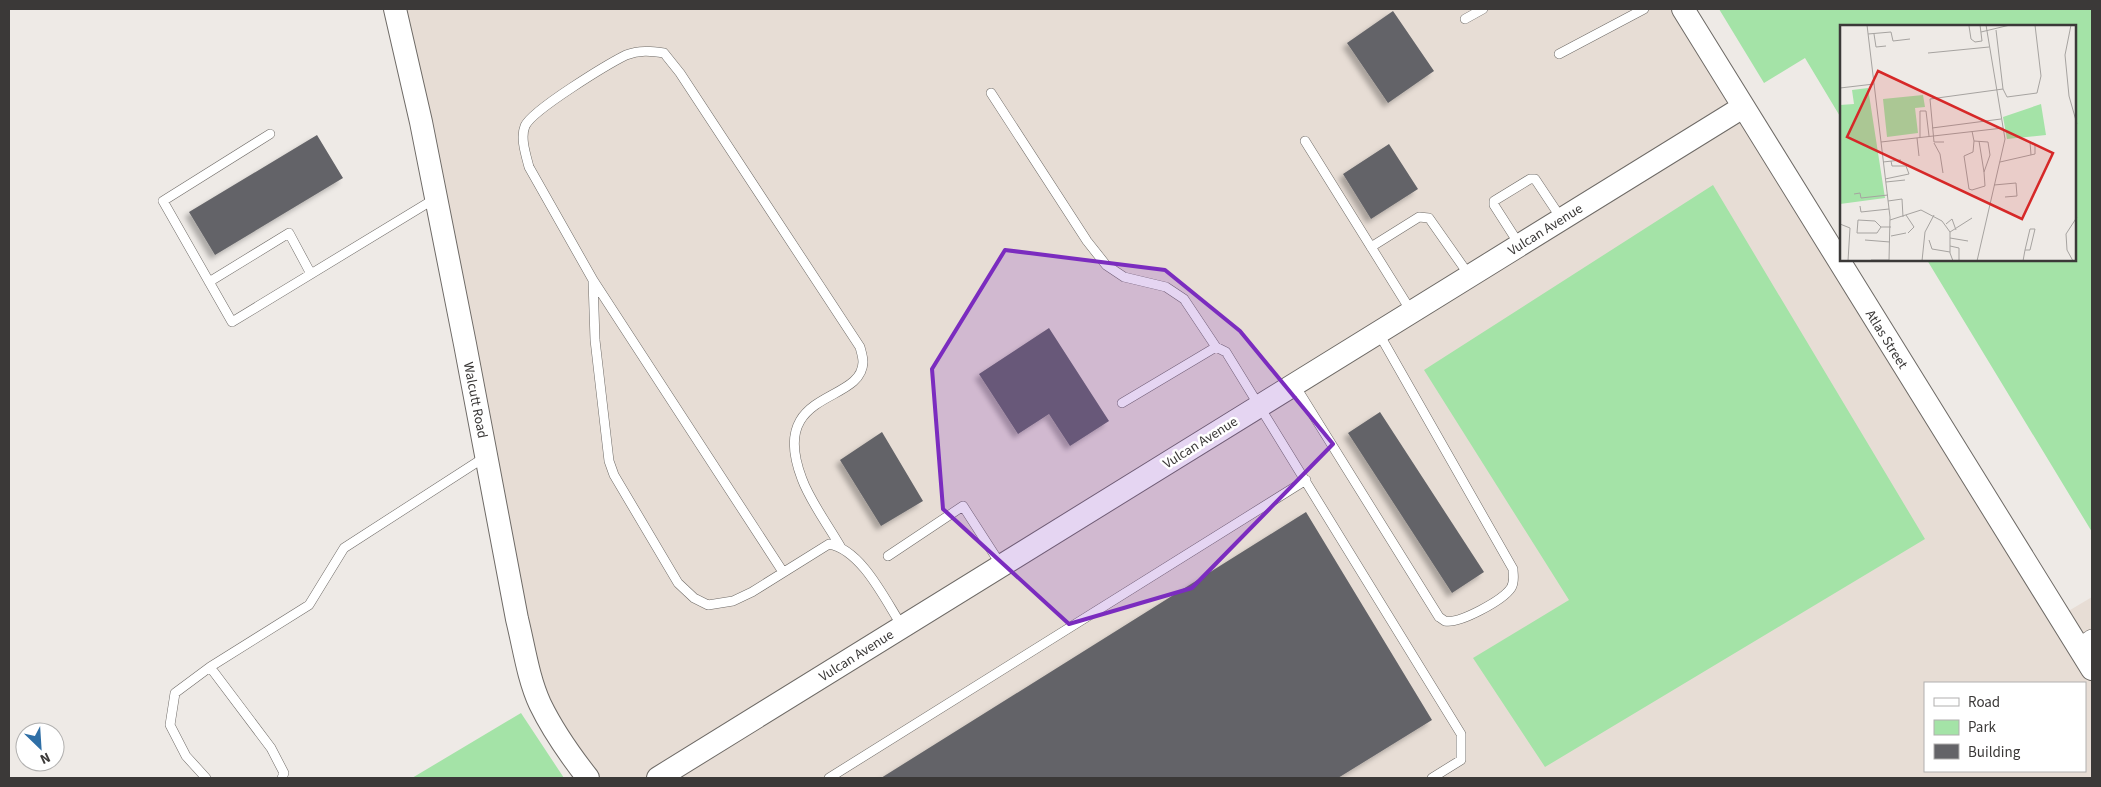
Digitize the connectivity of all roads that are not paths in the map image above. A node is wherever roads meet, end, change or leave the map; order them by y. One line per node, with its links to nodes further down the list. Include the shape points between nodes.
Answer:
1 (396, 9): 11 (street, Walcutt Road)
2 (1483, 9): 5 (lane)
3 (1644, 9): 6 (lane)
4 (1683, 9): 8 (street, Atlas Street)
5 (1465, 18)
6 (1559, 54)
7 (991, 93): 23 (lane, via 1106,265 1124,277 1166,287 1184,299)
8 (1743, 107): 12 (street, Vulcan Avenue); 15 (street, Atlas Street)
9 (270, 134): 20 (lane, via 163,201)
10 (1305, 141): 14 (lane)
11 (436, 198): 17 (lane); 27 (street, Walcutt Road)
12 (1561, 218): 13 (street, Vulcan Avenue); 13 (lane, via 1535,179 1523,183 1494,201)
13 (1519, 244): 18 (street, Vulcan Avenue)
14 (1371, 247): 18 (lane, via 1419,217 1429,218); 21 (lane)
15 (1840, 259)
16 (1841, 261): 34 (street, Atlas Street)
17 (311, 274): 20 (lane, via 232,322); 20 (lane, via 289,232)
18 (1469, 275): 21 (street, Vulcan Avenue)
19 (593, 280): 29 (lane, via 529,168 523,147 525,126 538,110 627,55 646,50 664,53 860,347 863,362 858,375 804,413 794,432 802,480); 32 (lane); 32 (lane, via 595,340 609,461 614,475 678,583 694,598 708,605 733,602)
20 (209, 282)
21 (1411, 311): 22 (street, Vulcan Avenue)
22 (1378, 332): 24 (street, Vulcan Avenue); 24 (lane, via 1513,569 1514,580 1503,596 1468,617 1446,621 1439,617)
23 (1216, 347): 25 (lane); 26 (lane, via 1226,352)
24 (1294, 384): 26 (street, Vulcan Avenue)
25 (1122, 403)
26 (1260, 405): 28 (lane); 31 (street, Vulcan Avenue)
27 (487, 456): 35 (lane, via 344,548 309,605); 39 (street, Walcutt Road, via 531,678 551,724)
28 (1306, 480): 41 (lane); 42 (lane, via 1461,734 1461,760)
29 (840, 546): 32 (lane, via 829,544); 33 (lane, via 854,556)
30 (888, 556): 31 (lane, via 963,506)
31 (1001, 565): 33 (street, Vulcan Avenue)
32 (783, 572)
33 (902, 626): 40 (street, Vulcan Avenue)
34 (2086, 644): 36 (street, Atlas Street)
35 (210, 667): 37 (lane, via 174,693 170,725 186,756); 38 (lane, via 271,748 284,773)
36 (2092, 669)
37 (206, 778)
38 (282, 778)
39 (588, 778)
40 (658, 778)
41 (829, 778)
42 (1432, 778)

